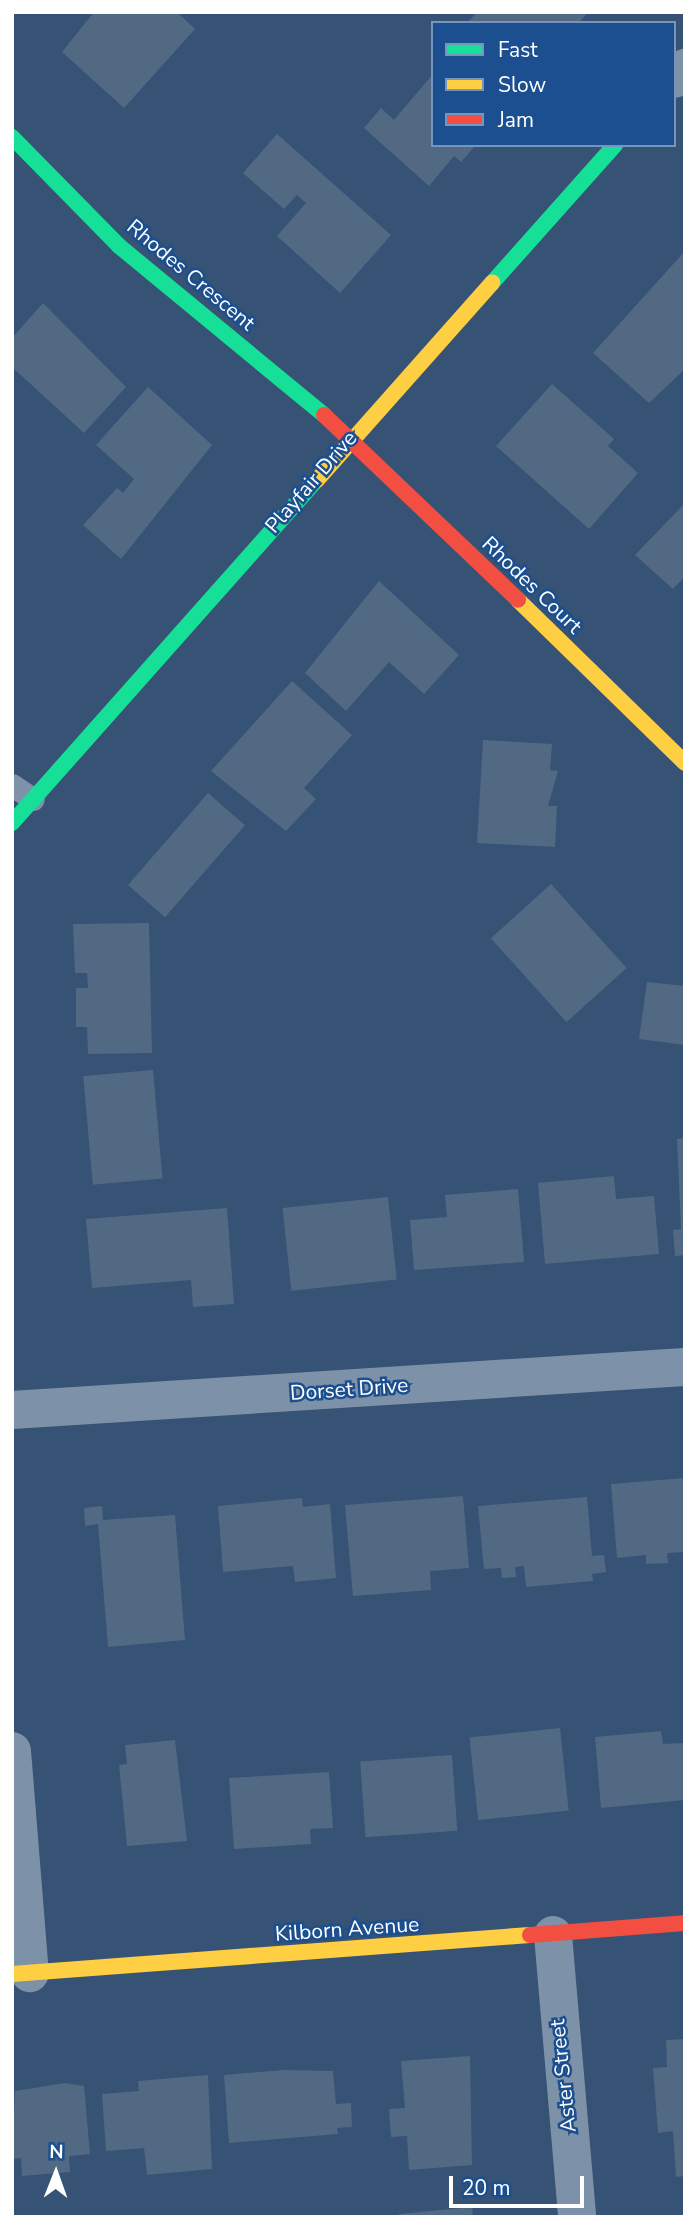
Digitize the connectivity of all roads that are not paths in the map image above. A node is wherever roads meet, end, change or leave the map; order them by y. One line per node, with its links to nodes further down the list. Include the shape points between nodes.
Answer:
1 (12, 137): 3 (street, Rhodes Crescent, via 119,246)
2 (612, 147): 3 (street, Playfair Drive)
3 (349, 439): 4 (street, Rhodes Court); 6 (street, Playfair Drive)
4 (685, 763)
5 (12, 785): 6 (lane)
6 (33, 799): 7 (street, Playfair Drive)
7 (12, 823)
8 (685, 1367): 9 (street, Dorset Drive)
9 (12, 1410)
10 (12, 1751): 13 (street)
11 (685, 1923): 12 (street, Kilborn Avenue)
12 (553, 1935): 13 (street, Kilborn Avenue); 14 (street, Aster Street)
13 (21, 1974)
14 (577, 2217)

